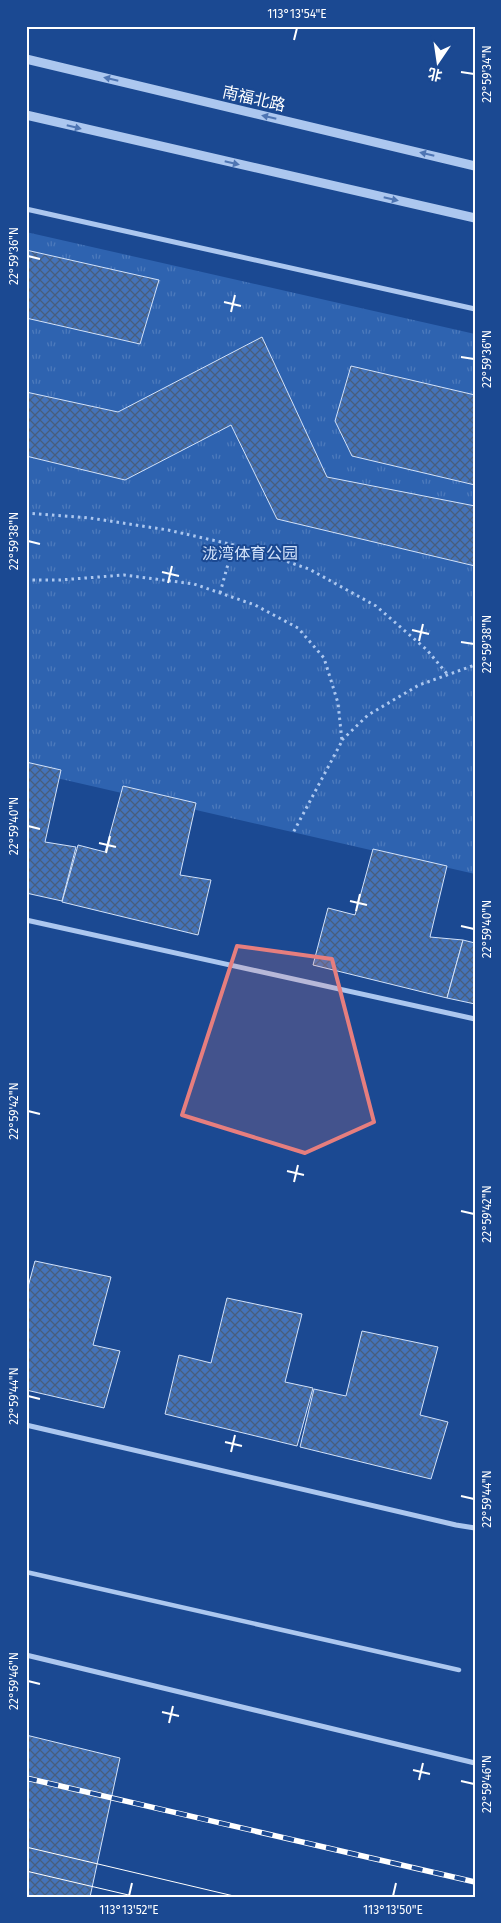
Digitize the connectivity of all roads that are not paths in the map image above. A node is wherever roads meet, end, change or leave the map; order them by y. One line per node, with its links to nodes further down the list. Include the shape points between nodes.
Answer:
1 (26, 59): 3 (street, 南福北路, one-way to 1)
2 (26, 116): 5 (street, one-way to 5)
3 (475, 166)
4 (26, 209): 6 (street)
5 (475, 218)
6 (475, 309)
7 (26, 920): 8 (street)
8 (475, 1019)
9 (26, 1425): 10 (street)
10 (475, 1528)
11 (26, 1572): 13 (street)
12 (26, 1655): 14 (street)
13 (459, 1670)
14 (475, 1763)

